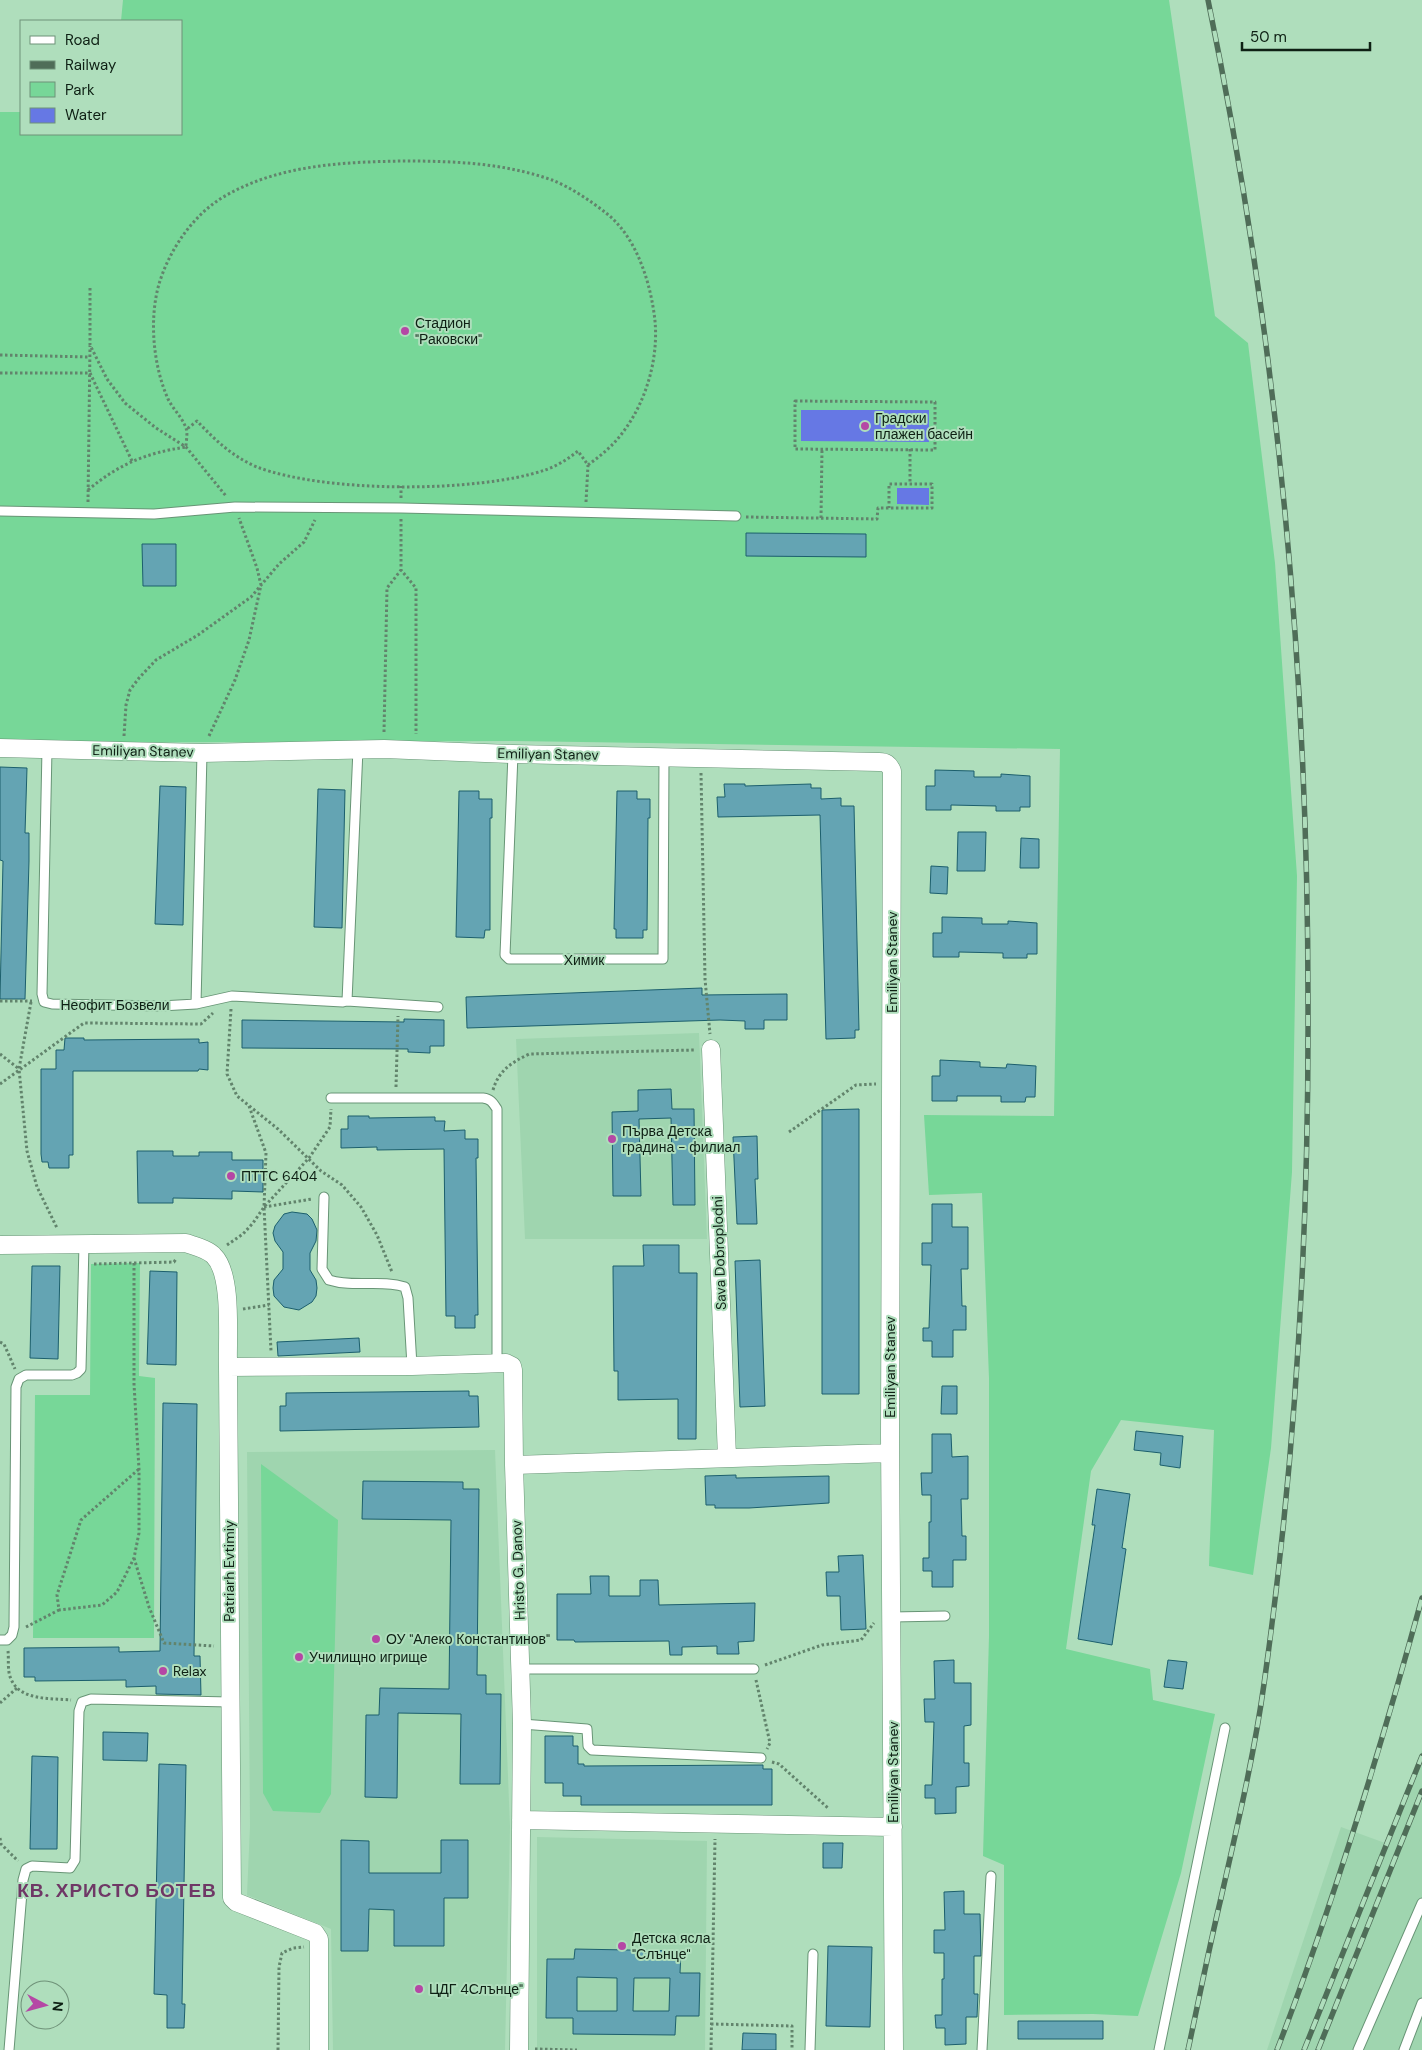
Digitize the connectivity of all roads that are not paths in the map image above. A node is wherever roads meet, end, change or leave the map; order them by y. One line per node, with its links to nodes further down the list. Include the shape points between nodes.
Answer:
1 (0, 511): 2 (lane, via 154,514 235,507 401,508)
2 (736, 516)
3 (0, 748): 4 (street, Emiliyan Stanev)
4 (47, 749): 6 (street, Emiliyan Stanev); 10 (lane, Неофит Бозвели, via 44,1002 142,1006)
5 (358, 749): 6 (street, Emiliyan Stanev); 7 (street, Emiliyan Stanev); 9 (lane)
6 (202, 753): 10 (lane)
7 (514, 754): 8 (street, Emiliyan Stanev); 8 (lane, Химик, via 505,954 509,959 663,959)
8 (664, 757): 20 (street, Emiliyan Stanev, via 886,762 892,771)
9 (347, 1001): 10 (lane, Неофит Бозвели, via 232,996); 11 (lane, Неофит Бозвели)
10 (196, 1004)
11 (438, 1007)
12 (711, 1050): 21 (street, Sava Dobroplodni)
13 (331, 1098): 17 (lane, via 490,1099 497,1109)
14 (324, 1197): 18 (lane, via 322,1269 329,1280 342,1284 396,1284 405,1287)
15 (0, 1244): 16 (street)
16 (84, 1244): 19 (street, Patriarh Evtimiy, via 186,1243 213,1254 226,1281); 25 (lane, via 81,1369 72,1375 26,1375 19,1379 16,1387 14,1627)
17 (497, 1363): 18 (street); 22 (street, Hristo G. Danov, via 509,1364 513,1370)
18 (412, 1366): 19 (street)
19 (228, 1367): 28 (street, Patriarh Evtimiy)
20 (890, 1453): 21 (street); 23 (street, Emiliyan Stanev)
21 (727, 1458): 22 (street)
22 (514, 1465): 26 (street, Hristo G. Danov)
23 (891, 1609): 24 (lane); 33 (street, Emiliyan Stanev)
24 (945, 1616)
25 (6, 1638)
26 (520, 1669): 27 (lane); 29 (street, Hristo G. Danov)
27 (754, 1669)
28 (230, 1702): 38 (lane, via 91,1699 82,1702 79,1711 75,1860 70,1868 32,1866 26,1869); 39 (street, Patriarh Evtimiy, via 232,1898 315,1933 319,1938)
29 (522, 1724): 31 (lane, via 587,1729 588,1746 592,1750); 32 (street, Hristo G. Danov)
30 (1225, 1728): 44 (lane)
31 (761, 1758)
32 (521, 1820): 33 (street); 40 (street, Hristo G. Danov)
33 (893, 1827): 42 (street, Emiliyan Stanev)
34 (991, 1876): 43 (lane)
35 (1422, 1903): 45 (lane)
36 (814, 1954): 41 (lane)
37 (1422, 2003): 46 (lane)
38 (9, 2050)
39 (320, 2050)
40 (519, 2050)
41 (810, 2050)
42 (894, 2050)
43 (982, 2050)
44 (1159, 2050)
45 (1358, 2050)
46 (1404, 2050)

